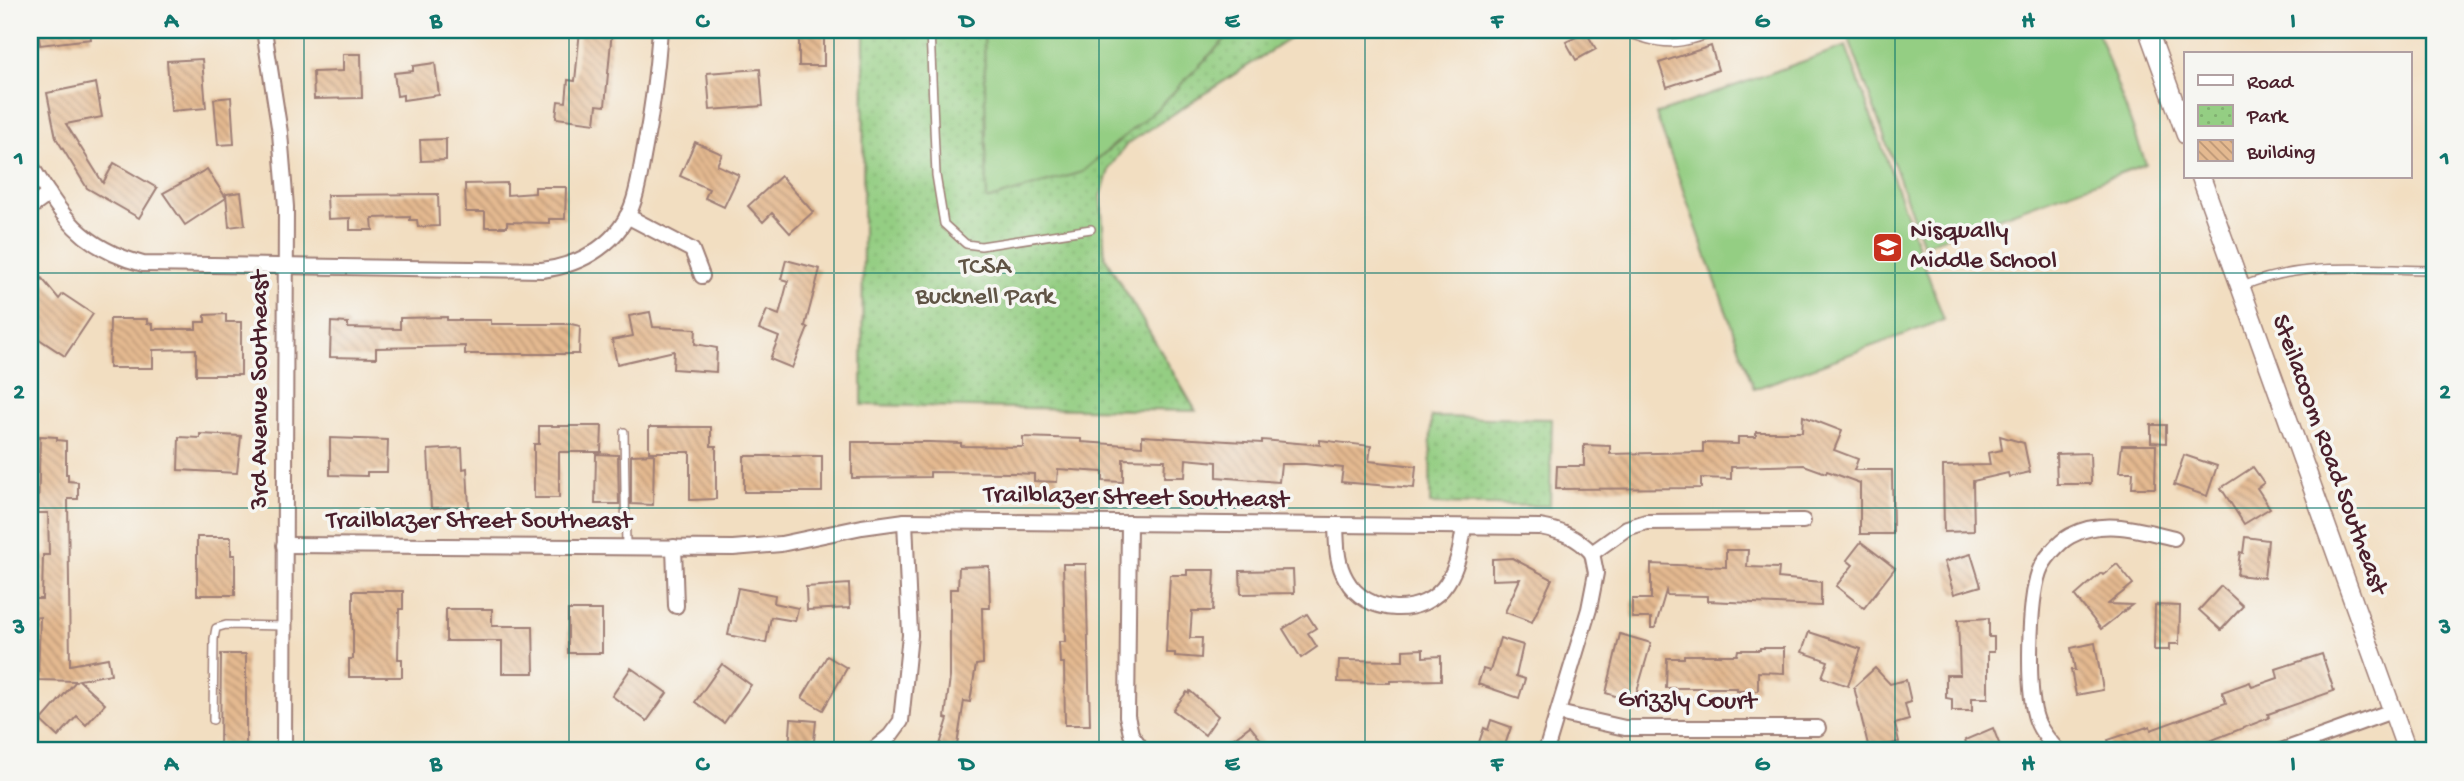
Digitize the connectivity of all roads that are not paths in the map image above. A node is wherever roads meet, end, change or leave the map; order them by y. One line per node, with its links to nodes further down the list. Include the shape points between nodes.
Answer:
1 (264, 30): 14 (street, 3rd Avenue Southeast, via 280,133)
2 (660, 30): 12 (street, via 649,128)
3 (930, 30): 13 (lane, via 936,175 944,225 966,244 981,246)
4 (1621, 30): 5 (lane, via 1666,45)
5 (1722, 30)
6 (2148, 30): 7 (street)
7 (2184, 129)
8 (30, 164): 10 (street)
9 (2200, 178): 17 (street, Steilacoom Road Southeast)
10 (49, 194): 11 (street); 14 (street, via 78,233 125,260 161,266)
11 (30, 208)
12 (627, 216): 14 (street, via 599,249 559,268); 16 (street, via 692,250)
13 (1091, 229)
14 (286, 267): 25 (street, 3rd Avenue Southeast)
15 (2434, 270): 17 (lane, via 2301,269)
16 (702, 276)
17 (2240, 288): 31 (street, Steilacoom Road Southeast)
18 (624, 432): 26 (lane)
19 (905, 521): 21 (street, Trailblazer Street Southeast); 27 (street, Trailblazer Street Southeast, via 780,544); 36 (street, via 910,635 901,721)
20 (1803, 521): 28 (street, via 1646,522 1627,528)
21 (1129, 523): 22 (street, Trailblazer Street Southeast); 37 (street, via 1127,716 1130,734)
22 (1336, 526): 23 (street, Trailblazer Street Southeast); 23 (street, via 1337,557 1346,580 1373,604 1401,608 1435,597 1446,585 1457,564)
23 (1464, 527): 28 (street, Trailblazer Street Southeast, via 1562,531)
24 (2174, 538): 39 (street, via 2117,526 2095,528 2070,536 2039,570 2031,637 2032,701 2036,720)
25 (284, 545): 26 (street, Trailblazer Street Southeast); 30 (street, 3rd Avenue Southeast)
26 (626, 547): 27 (street, Trailblazer Street Southeast)
27 (674, 547): 29 (street)
28 (1592, 553): 32 (street, via 1596,573 1589,609)
29 (676, 606)
30 (284, 626): 33 (lane, via 216,628); 35 (street, 3rd Avenue Southeast)
31 (2392, 711): 40 (street); 41 (street, Steilacoom Road Southeast)
32 (1558, 713): 34 (street, Grizzly Court, via 1625,728); 38 (street)
33 (213, 720)
34 (1818, 728)
35 (284, 751)
36 (872, 751)
37 (1143, 751)
38 (1546, 751)
39 (2058, 751)
40 (2281, 751)
41 (2407, 751)

